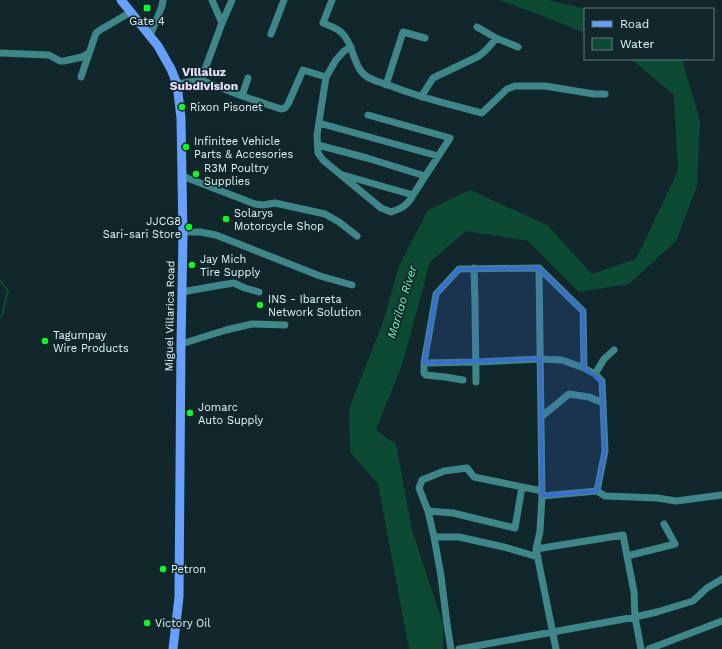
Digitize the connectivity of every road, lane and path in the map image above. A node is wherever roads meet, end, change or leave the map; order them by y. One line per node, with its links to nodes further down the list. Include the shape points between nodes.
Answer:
1 (121, 0): 7 (main road, Miguel Villarica Road)
2 (163, 0): 11 (street)
3 (212, 0): 8 (street)
4 (232, 0): 8 (street)
5 (284, 0): 10 (street)
6 (332, 0): 14 (street, via 323,24 343,33)
7 (131, 12): 11 (main road, Miguel Villarica Road); 16 (street, via 100,30)
8 (222, 23): 21 (street)
9 (478, 27): 13 (street)
10 (271, 34)
11 (150, 36): 22 (main road, Miguel Villarica Road, via 171,69)
12 (425, 38): 23 (street, via 403,32)
13 (496, 38): 15 (street); 26 (street, via 479,56 433,78)
14 (351, 47): 19 (street, via 336,60); 23 (street, via 360,70 366,76)
15 (518, 47)
16 (89, 53): 17 (street, via 64,61 49,55); 18 (street)
17 (0, 54)
18 (80, 77)
19 (326, 77): 25 (street, via 303,70 288,104 281,109); 28 (street)
20 (248, 78): 25 (street)
21 (202, 80): 22 (street); 25 (street)
22 (177, 84): 32 (main road, Miguel Villarica Road, via 181,118)
23 (386, 85): 26 (street)
24 (605, 94): 26 (street, via 545,86 515,86 507,89 482,113)
25 (242, 96)
26 (421, 96)
27 (368, 115): 30 (street, via 450,138)
28 (319, 123): 29 (street); 30 (street)
29 (318, 145): 31 (street, via 318,153 323,160); 33 (street)
30 (438, 156): 33 (street)
31 (339, 174): 34 (street); 34 (street, via 381,208 392,212 409,203)
32 (182, 176): 35 (main road, Miguel Villarica Road); 36 (street, via 255,204 275,202 325,214)
33 (425, 176): 34 (street)
34 (413, 196)
35 (183, 232): 39 (street, via 216,235 320,276); 40 (main road, Miguel Villarica Road)
36 (357, 236)
37 (474, 268): 38 (street); 46 (street); 47 (street, via 459,268 436,294)
38 (539, 268): 45 (street); 48 (street, via 583,311)
39 (352, 285)
40 (182, 292): 41 (street, via 234,283); 43 (main road, Miguel Villarica Road)
41 (259, 292)
42 (285, 325): 43 (street, via 252,324)
43 (181, 344): 67 (main road, Miguel Villarica Road, via 179,598)
44 (614, 350): 49 (street, via 604,359)
45 (540, 360): 46 (street); 48 (street, via 562,360); 53 (street)
46 (476, 362): 47 (street); 51 (street)
47 (424, 363): 50 (street, via 424,375)
48 (584, 368): 49 (street)
49 (595, 374): 52 (street, via 602,381)
50 (463, 380)
51 (476, 382)
52 (602, 404): 53 (street, via 589,397 569,394); 55 (street, via 605,451)
53 (541, 417): 56 (street)
54 (522, 487): 56 (street); 58 (street, via 515,528 453,513); 58 (street, via 474,478 467,468 444,471 422,480 419,488)
55 (597, 492): 56 (street); 57 (street, via 605,496 676,501)
56 (542, 494): 61 (street)
57 (722, 494)
58 (428, 511): 60 (street)
59 (664, 524): 62 (street, via 675,544)
60 (434, 537): 61 (street, via 459,537); 68 (street)
61 (537, 553): 62 (street, via 623,535); 66 (street)
62 (627, 556): 64 (street, via 634,592)
63 (722, 579): 64 (street, via 693,601)
64 (635, 617): 66 (street); 71 (street)
65 (722, 621): 72 (street)
66 (553, 632): 69 (street); 70 (street)
67 (173, 649)
68 (451, 649)
69 (459, 649)
70 (556, 649)
71 (641, 649)
72 (649, 649)

